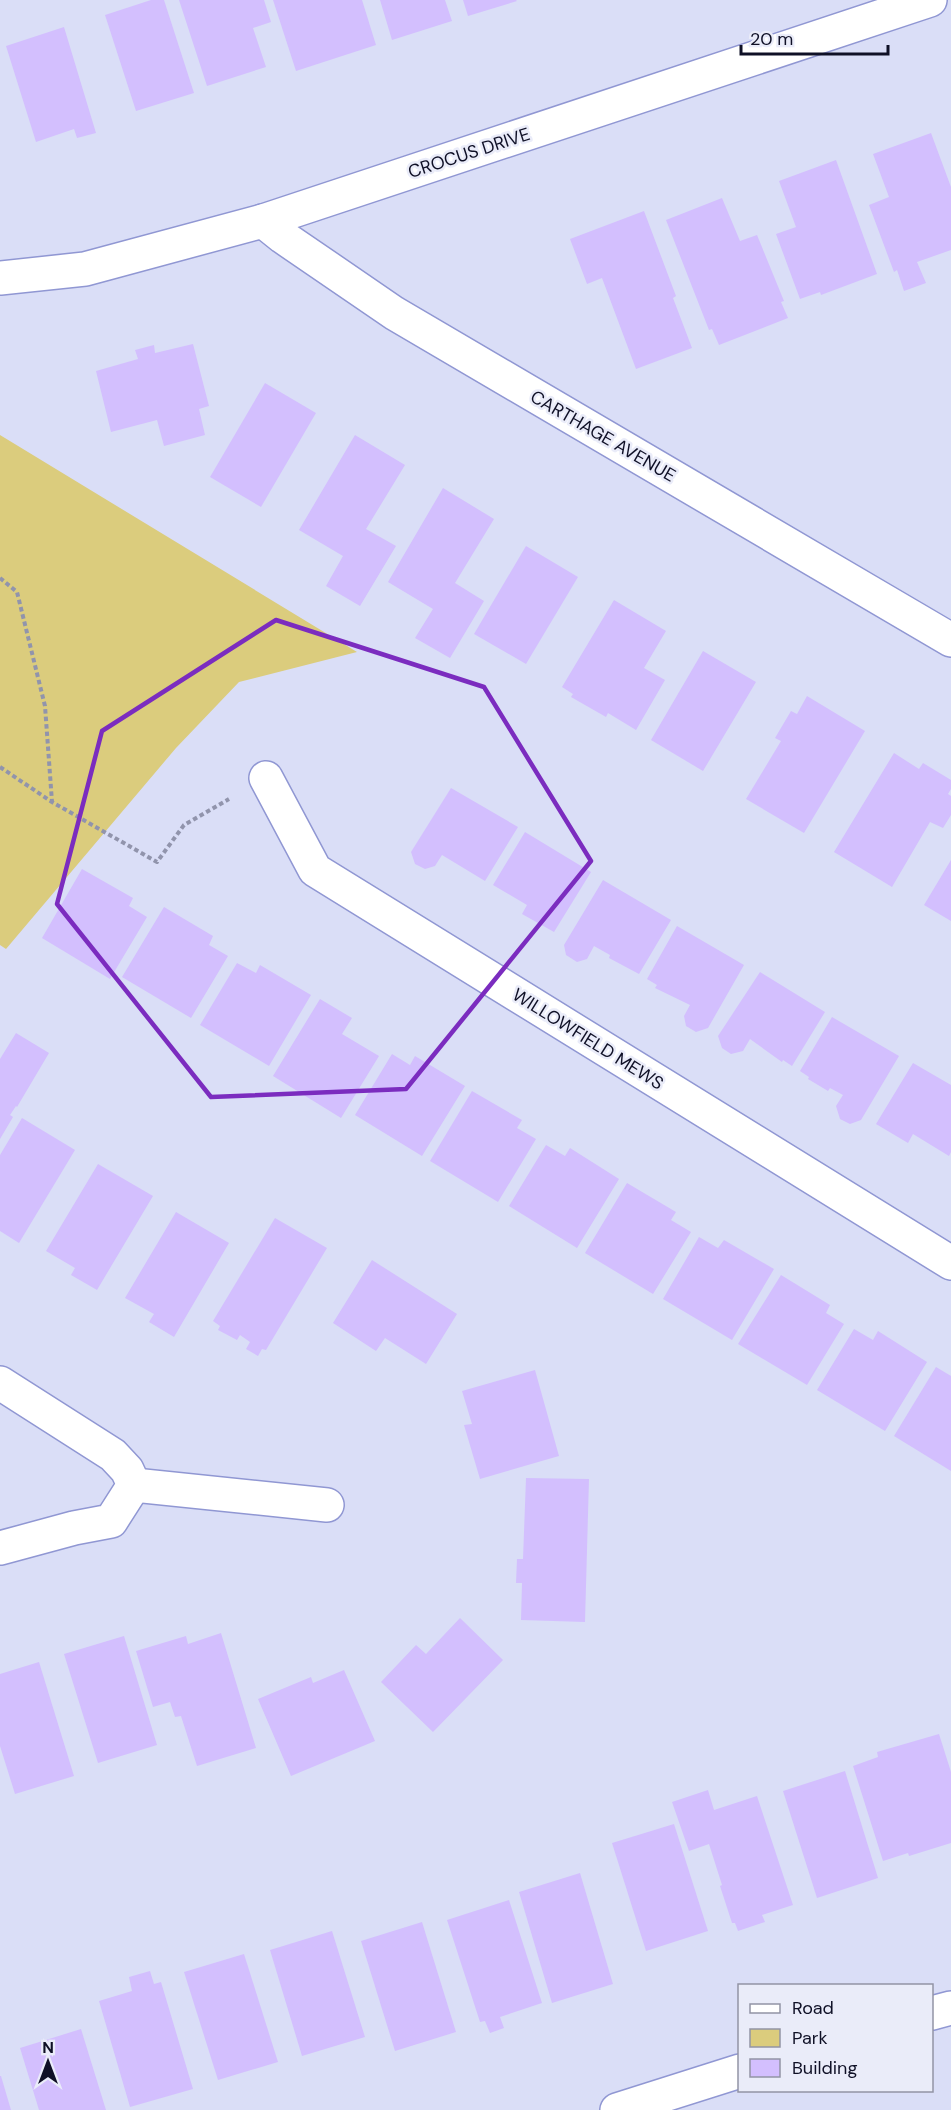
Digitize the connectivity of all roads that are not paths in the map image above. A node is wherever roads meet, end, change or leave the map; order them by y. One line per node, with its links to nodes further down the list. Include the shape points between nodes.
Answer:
1 (930, 0): 2 (street, CROCUS DRIVE)
2 (263, 221): 3 (street, CROCUS DRIVE, via 86,269); 4 (street, CARTHAGE AVENUE, via 394,313)
3 (0, 278)
4 (951, 640)
5 (266, 778): 6 (street, WILLOWFIELD MEWS, via 315,870)
6 (951, 1263)
7 (0, 1383): 8 (street, via 113,1455)
8 (134, 1485): 9 (street); 10 (street, via 111,1521)
9 (327, 1505)
10 (0, 1548)
11 (951, 2008): 12 (street)
12 (933, 2013)
13 (738, 2072): 14 (street)
14 (616, 2110)

